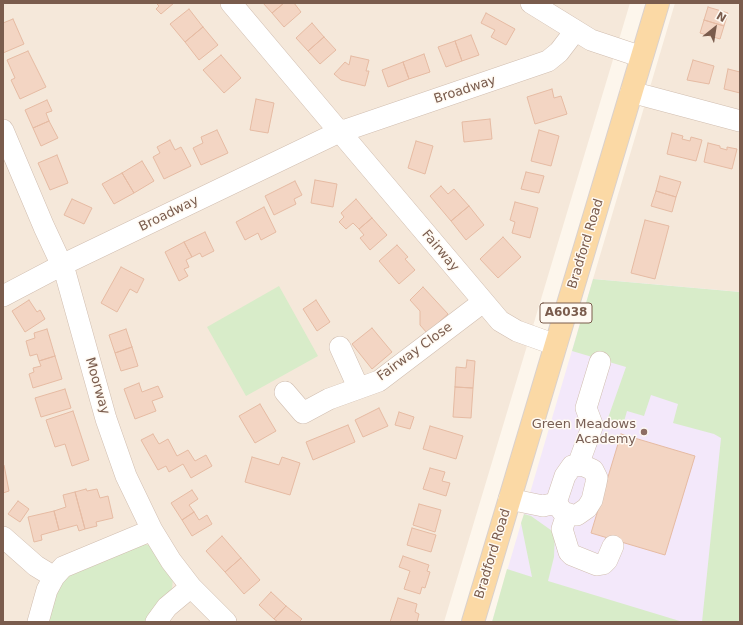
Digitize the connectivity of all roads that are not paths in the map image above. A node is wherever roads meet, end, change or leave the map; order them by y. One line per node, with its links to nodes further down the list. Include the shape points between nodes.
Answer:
1 (230, 3): 9 (street, Fairway)
2 (531, 3): 4 (street)
3 (658, 3): 5 (main road, Bradford Road / A6038)
4 (575, 31): 5 (street, via 608,47); 9 (street, Broadway, via 559,52 548,61)
5 (642, 57): 6 (main road, Bradford Road / A6038)
6 (631, 92): 7 (street); 13 (main road, Bradford Road / A6038)
7 (740, 121)
8 (3, 130): 10 (street, Moorway)
9 (340, 132): 10 (street, Broadway); 12 (street, Fairway)
10 (62, 266): 11 (street, Broadway); 21 (street, Moorway, via 106,419 126,476)
11 (3, 296)
12 (483, 302): 13 (street, Fairway, via 500,321); 16 (street, Fairway Close, via 379,381)
13 (556, 345): 19 (main road, Bradford Road / A6038)
14 (340, 347): 16 (street)
15 (600, 362): 18 (street, via 586,408 592,427)
16 (358, 387): 17 (street, Fairway Close, via 303,413)
17 (285, 392)
18 (578, 465): 20 (street, via 572,466 569,470); 20 (street, via 589,467 596,474 592,500 587,508 577,515)
19 (509, 499): 20 (street); 29 (main road, Bradford Road / A6038)
20 (561, 508): 23 (street, via 562,530 572,555 597,565 603,564)
21 (152, 530): 24 (street, via 71,563); 25 (street, Moorway)
22 (3, 537): 24 (street, via 36,566)
23 (613, 546)
24 (54, 577): 26 (street, via 47,590)
25 (191, 587): 27 (street, via 167,607); 28 (street, Moorway)
26 (38, 622)
27 (156, 622)
28 (226, 622)
29 (473, 622)

